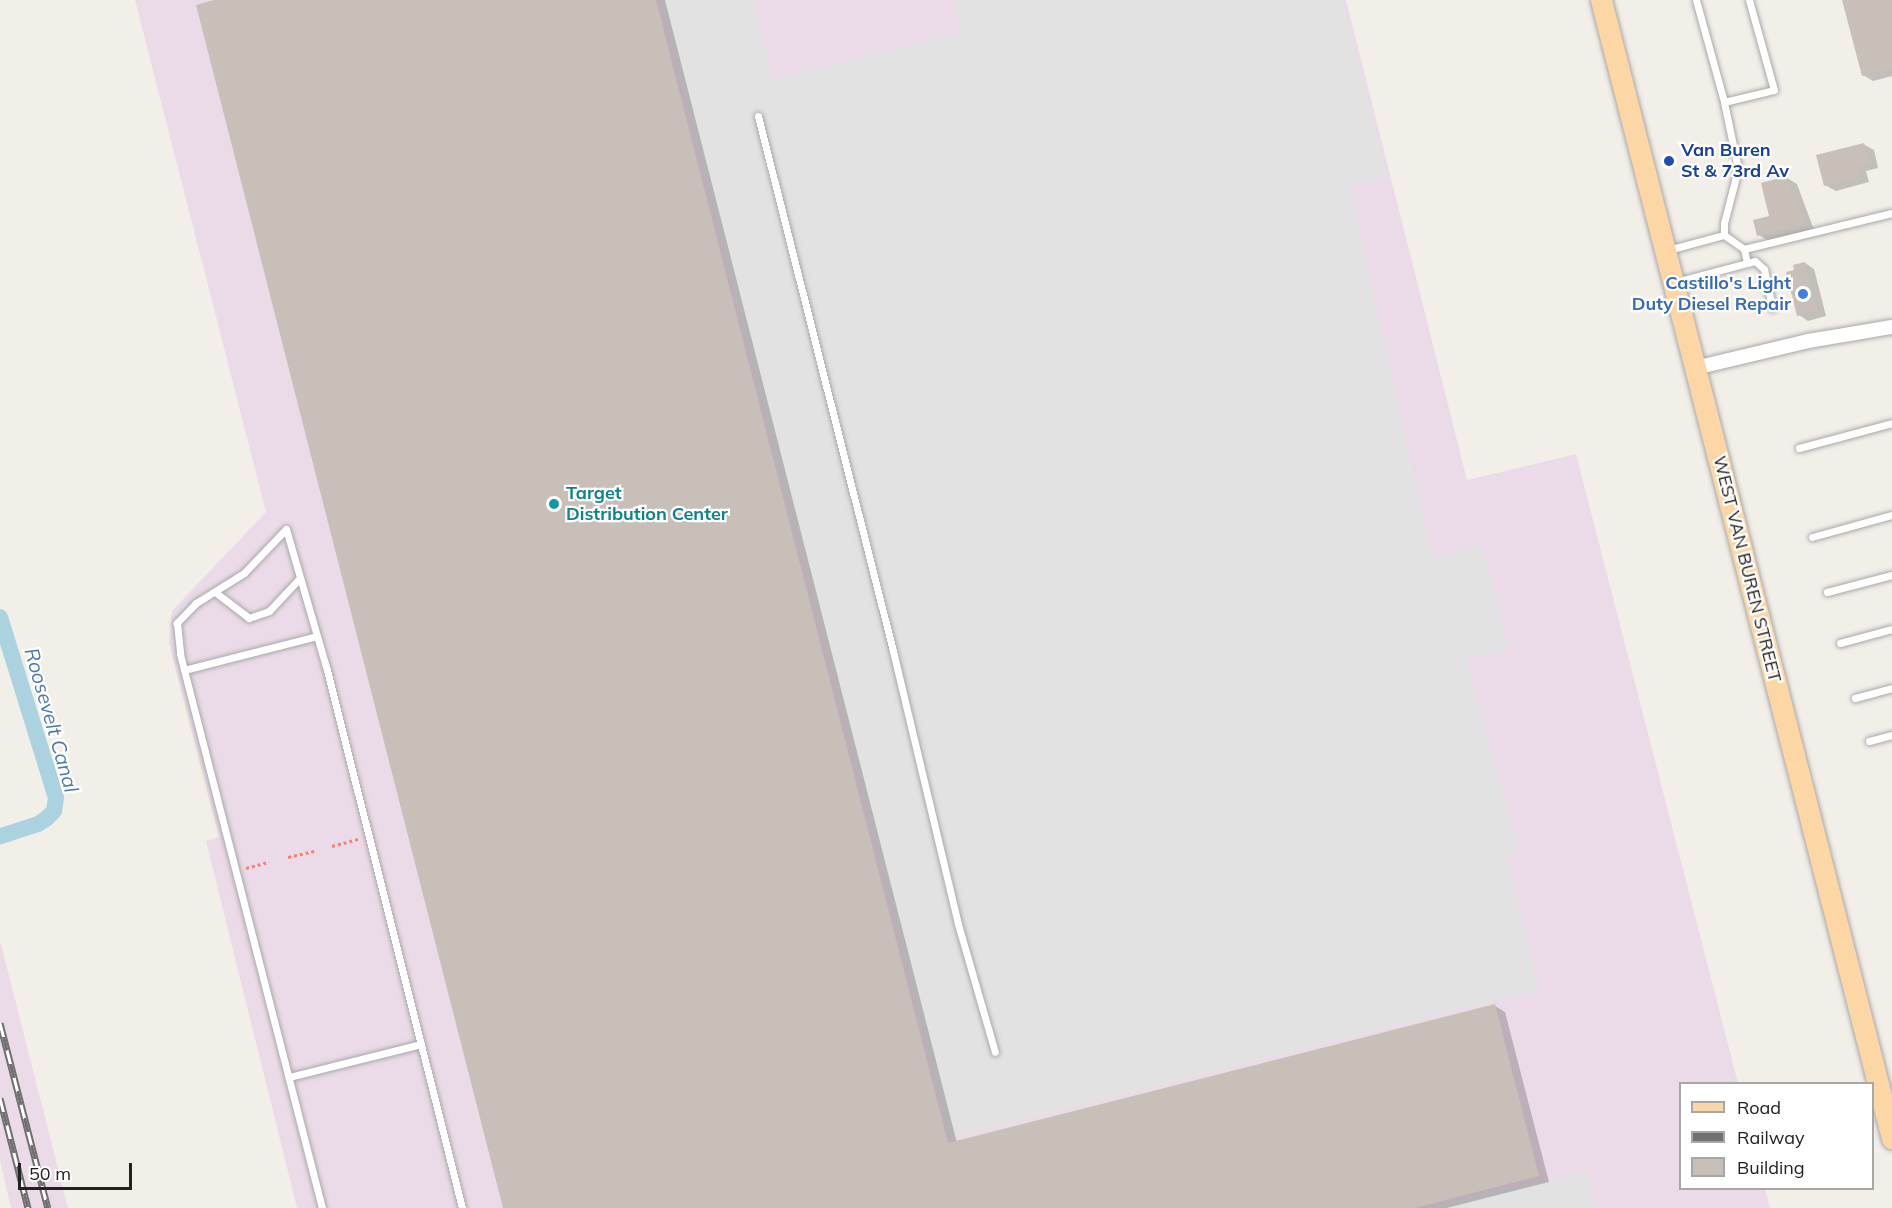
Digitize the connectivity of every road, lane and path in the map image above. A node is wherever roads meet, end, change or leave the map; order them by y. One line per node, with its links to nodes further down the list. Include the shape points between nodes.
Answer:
1 (1601, 0): 9 (main road, WEST VAN BUREN STREET)
2 (1696, 0): 4 (lane)
3 (1749, 0): 4 (lane, via 1774,90)
4 (1724, 102): 7 (lane, via 1738,169)
5 (758, 116): 38 (lane, via 956,913)
6 (1892, 213): 8 (lane)
7 (1724, 235): 8 (lane); 9 (lane)
8 (1744, 249): 10 (lane)
9 (1665, 251): 11 (main road, WEST VAN BUREN STREET)
10 (1747, 262): 11 (lane); 12 (lane, via 1755,261 1764,269)
11 (1674, 283): 14 (main road, WEST VAN BUREN STREET)
12 (1772, 308)
13 (1892, 327): 14 (street, via 1808,341)
14 (1695, 368): 40 (main road, WEST VAN BUREN STREET)
15 (1892, 423): 16 (lane)
16 (1799, 448)
17 (1892, 514): 18 (lane)
18 (1812, 537)
19 (1892, 575): 22 (lane)
20 (300, 578): 21 (lane, via 269,611 249,618); 21 (lane, via 286,529 244,573); 24 (lane)
21 (215, 591): 26 (lane, via 196,603 177,623)
22 (1827, 592)
23 (1892, 629): 25 (lane)
24 (317, 636): 26 (lane); 37 (lane)
25 (1840, 643)
26 (184, 670): 39 (lane)
27 (1892, 688): 28 (lane)
28 (1855, 698)
29 (1892, 735): 30 (lane)
30 (1869, 741)
31 (358, 839): 32 (path)
32 (332, 846)
33 (314, 851): 34 (path)
34 (288, 857)
35 (269, 862): 36 (path)
36 (246, 868)
37 (421, 1044): 39 (lane); 42 (lane)
38 (995, 1052)
39 (289, 1077): 41 (lane)
40 (1892, 1137)
41 (322, 1208)
42 (462, 1208)

